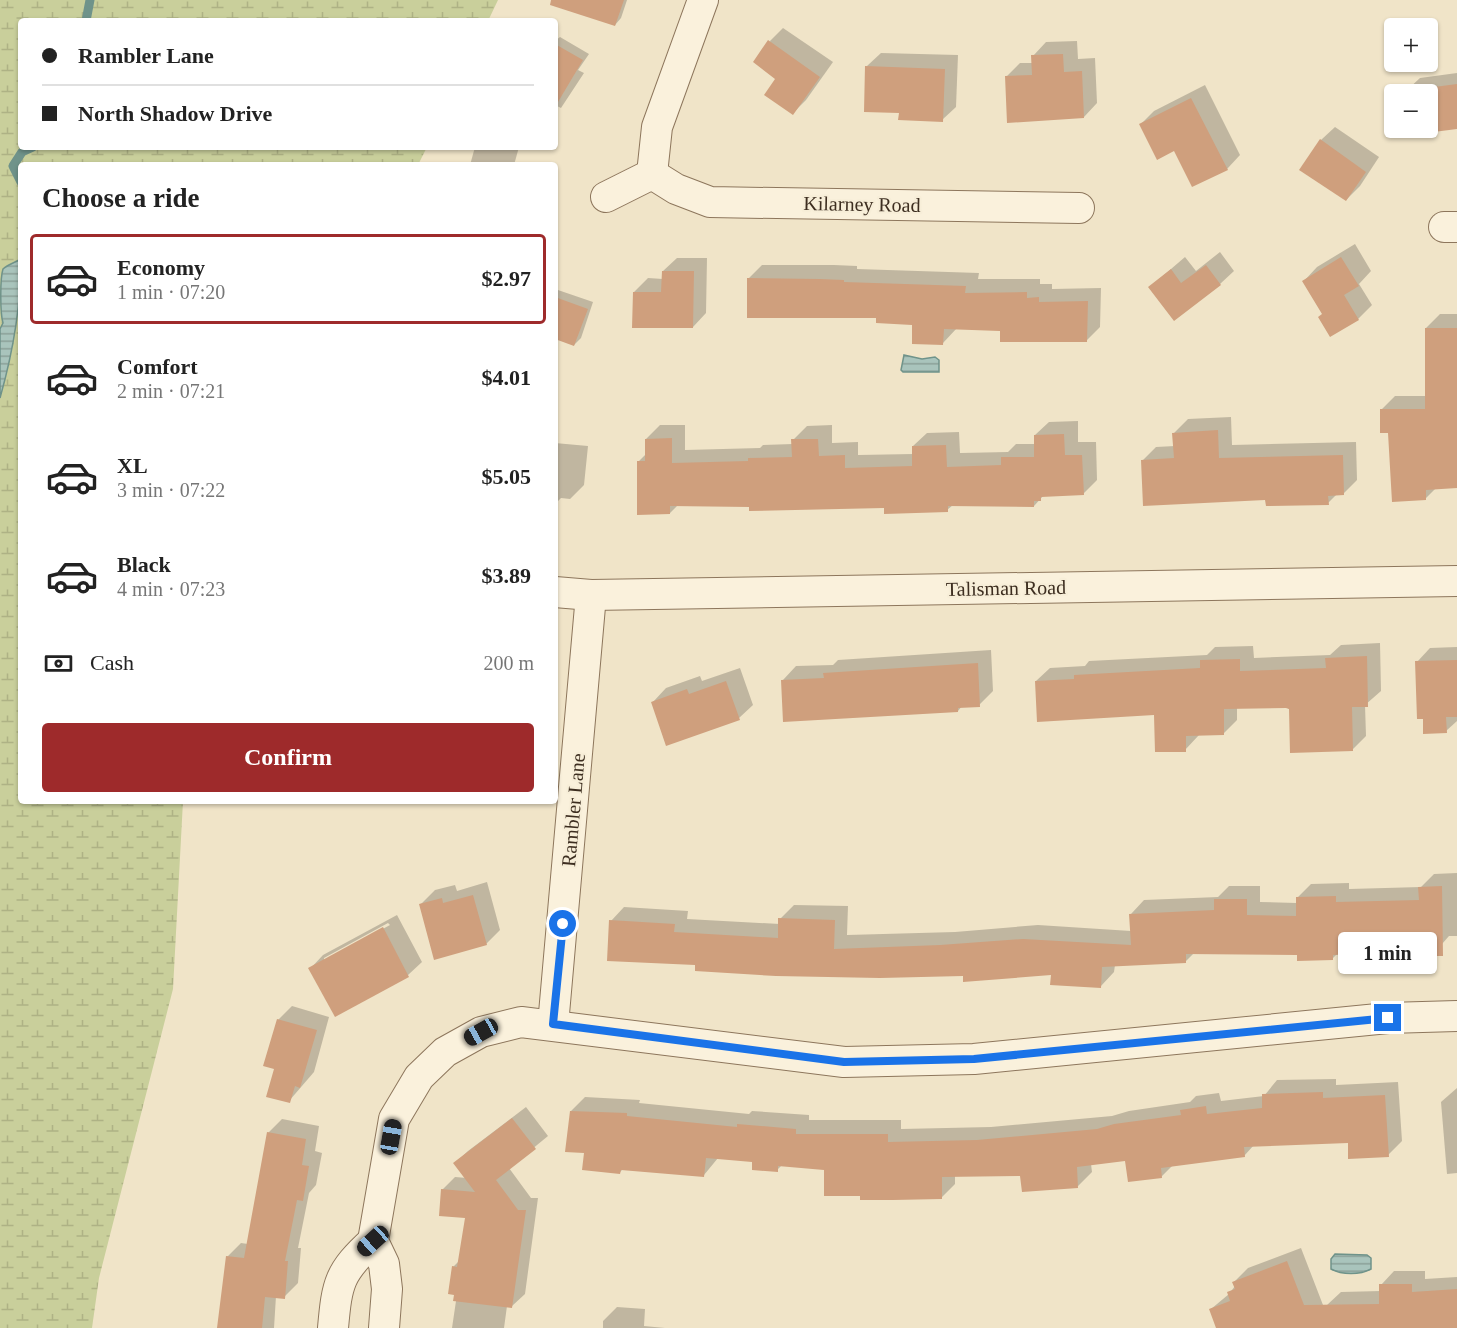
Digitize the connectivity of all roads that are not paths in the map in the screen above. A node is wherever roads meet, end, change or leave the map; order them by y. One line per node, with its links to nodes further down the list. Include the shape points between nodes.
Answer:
1 (703, 0): 2 (street, via 657,127)
2 (652, 174): 3 (street); 4 (street, Kilarney Road, via 675,189 710,202)
3 (606, 197)
4 (1079, 208)
5 (1457, 581): 7 (street, Talisman Road)
6 (558, 592): 7 (street, Talisman Road)
7 (591, 595): 9 (street, Rambler Lane)
8 (1457, 1016): 9 (street, via 1388,1018 974,1059 844,1062)
9 (553, 1024): 10 (street, via 521,1022 481,1032 445,1052 419,1077 394,1119)
10 (373, 1241): 11 (street, via 349,1263 336,1290); 12 (street, via 384,1263)
11 (333, 1328)
12 (384, 1328)

